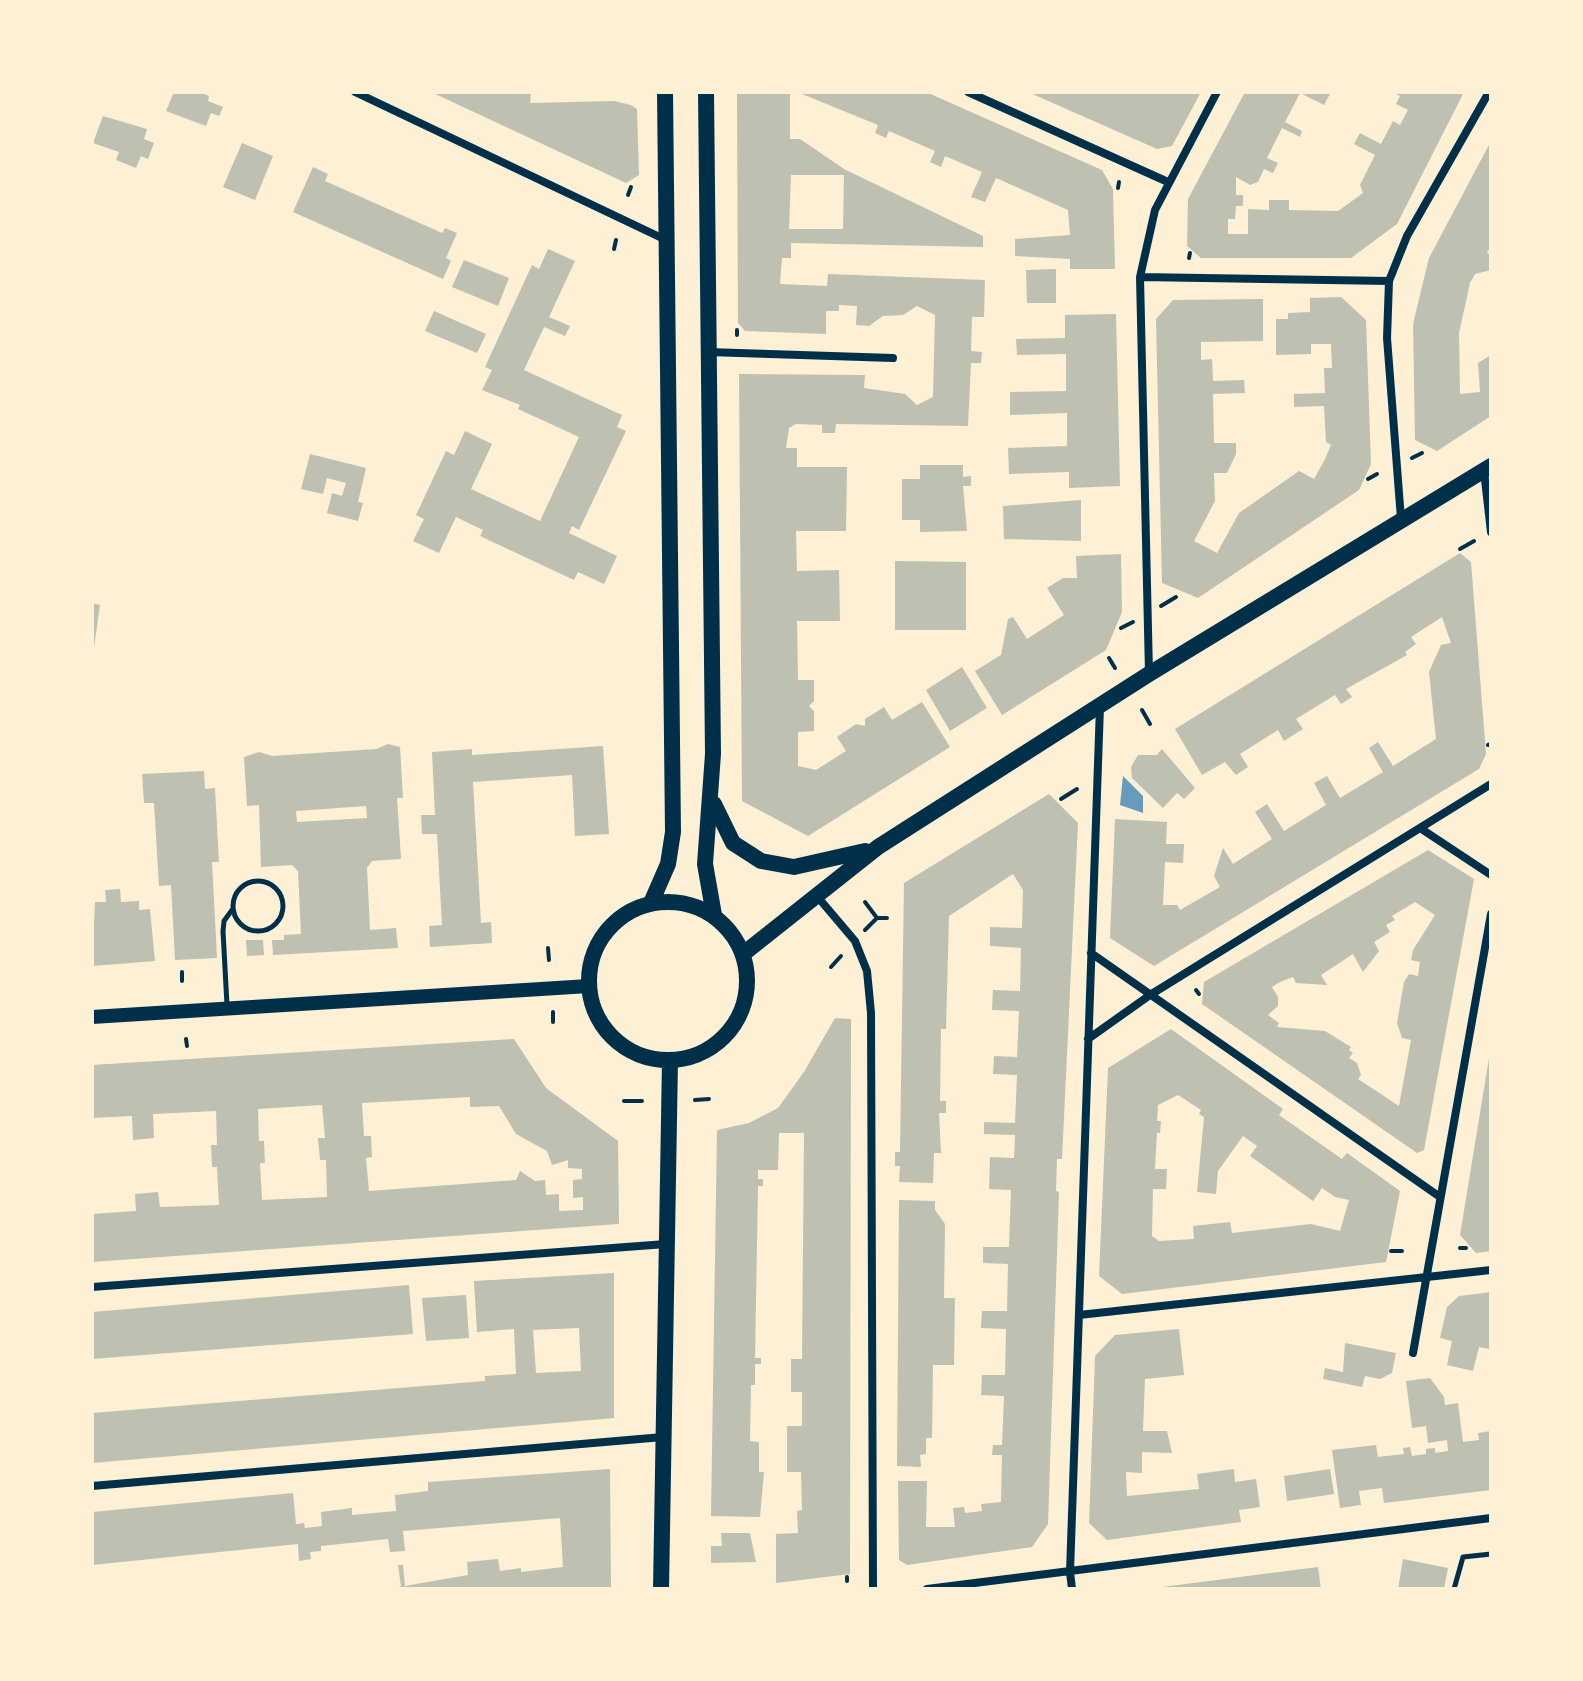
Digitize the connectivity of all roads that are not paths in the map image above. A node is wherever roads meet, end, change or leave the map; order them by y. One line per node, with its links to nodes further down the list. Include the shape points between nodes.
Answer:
1 (355, 92): 8 (street)
2 (665, 92): 8 (main road)
3 (706, 92): 11 (main road)
4 (968, 92): 7 (street)
5 (1217, 92): 7 (street)
6 (1489, 92): 10 (street, via 1407,236)
7 (1168, 182): 9 (street, via 1150,222)
8 (666, 240): 24 (main road, via 673,832 668,864)
9 (1140, 277): 10 (street); 16 (street)
10 (1389, 281): 14 (street, via 1387,338)
11 (707, 352): 12 (street); 19 (main road)
12 (893, 358)
13 (1488, 468): 14 (main road); 15 (street)
14 (1401, 519): 16 (main road)
15 (1491, 532)
16 (1149, 674): 17 (main road)
17 (1100, 706): 21 (main road); 28 (street)
18 (1491, 784): 20 (street)
19 (711, 793): 21 (main road, via 733,843 761,861 802,866); 27 (main road, via 705,864)
20 (1420, 828): 22 (street); 31 (street)
21 (878, 847): 23 (main road)
22 (1491, 875)
23 (816, 895): 29 (main road); 49 (street, via 855,941 867,971 871,1013)
24 (651, 903): 27 (main road, via 686,903); 30 (main road, via 625,913 605,933 592,958)
25 (233, 909): 25 (lane, via 236,894 255,881 276,888 283,902 279,919 266,930 249,930); 32 (lane, via 223,931)
26 (1491, 914): 36 (street)
27 (714, 915): 29 (main road)
28 (1091, 953): 31 (street); 34 (street)
29 (743, 954): 35 (main road, via 747,989 735,1023 709,1049)
30 (589, 986): 32 (street); 35 (main road, via 598,1017 612,1037 640,1055)
31 (1150, 995): 34 (street); 36 (street)
32 (227, 1009): 33 (street)
33 (92, 1017)
34 (1088, 1039): 41 (street)
35 (670, 1060): 37 (main road)
36 (1440, 1197): 39 (street)
37 (666, 1244): 40 (street); 43 (main road)
38 (1491, 1270): 39 (street)
39 (1426, 1277): 41 (street); 42 (street)
40 (92, 1287)
41 (1079, 1315): 47 (street)
42 (1413, 1353)
43 (663, 1437): 44 (street); 48 (main road)
44 (92, 1486)
45 (1491, 1518): 47 (street)
46 (1491, 1554): 52 (lane, via 1463,1557)
47 (1070, 1572): 50 (street); 51 (street)
48 (661, 1589)
49 (873, 1589)
50 (927, 1589)
51 (1072, 1589)
52 (1454, 1589)

